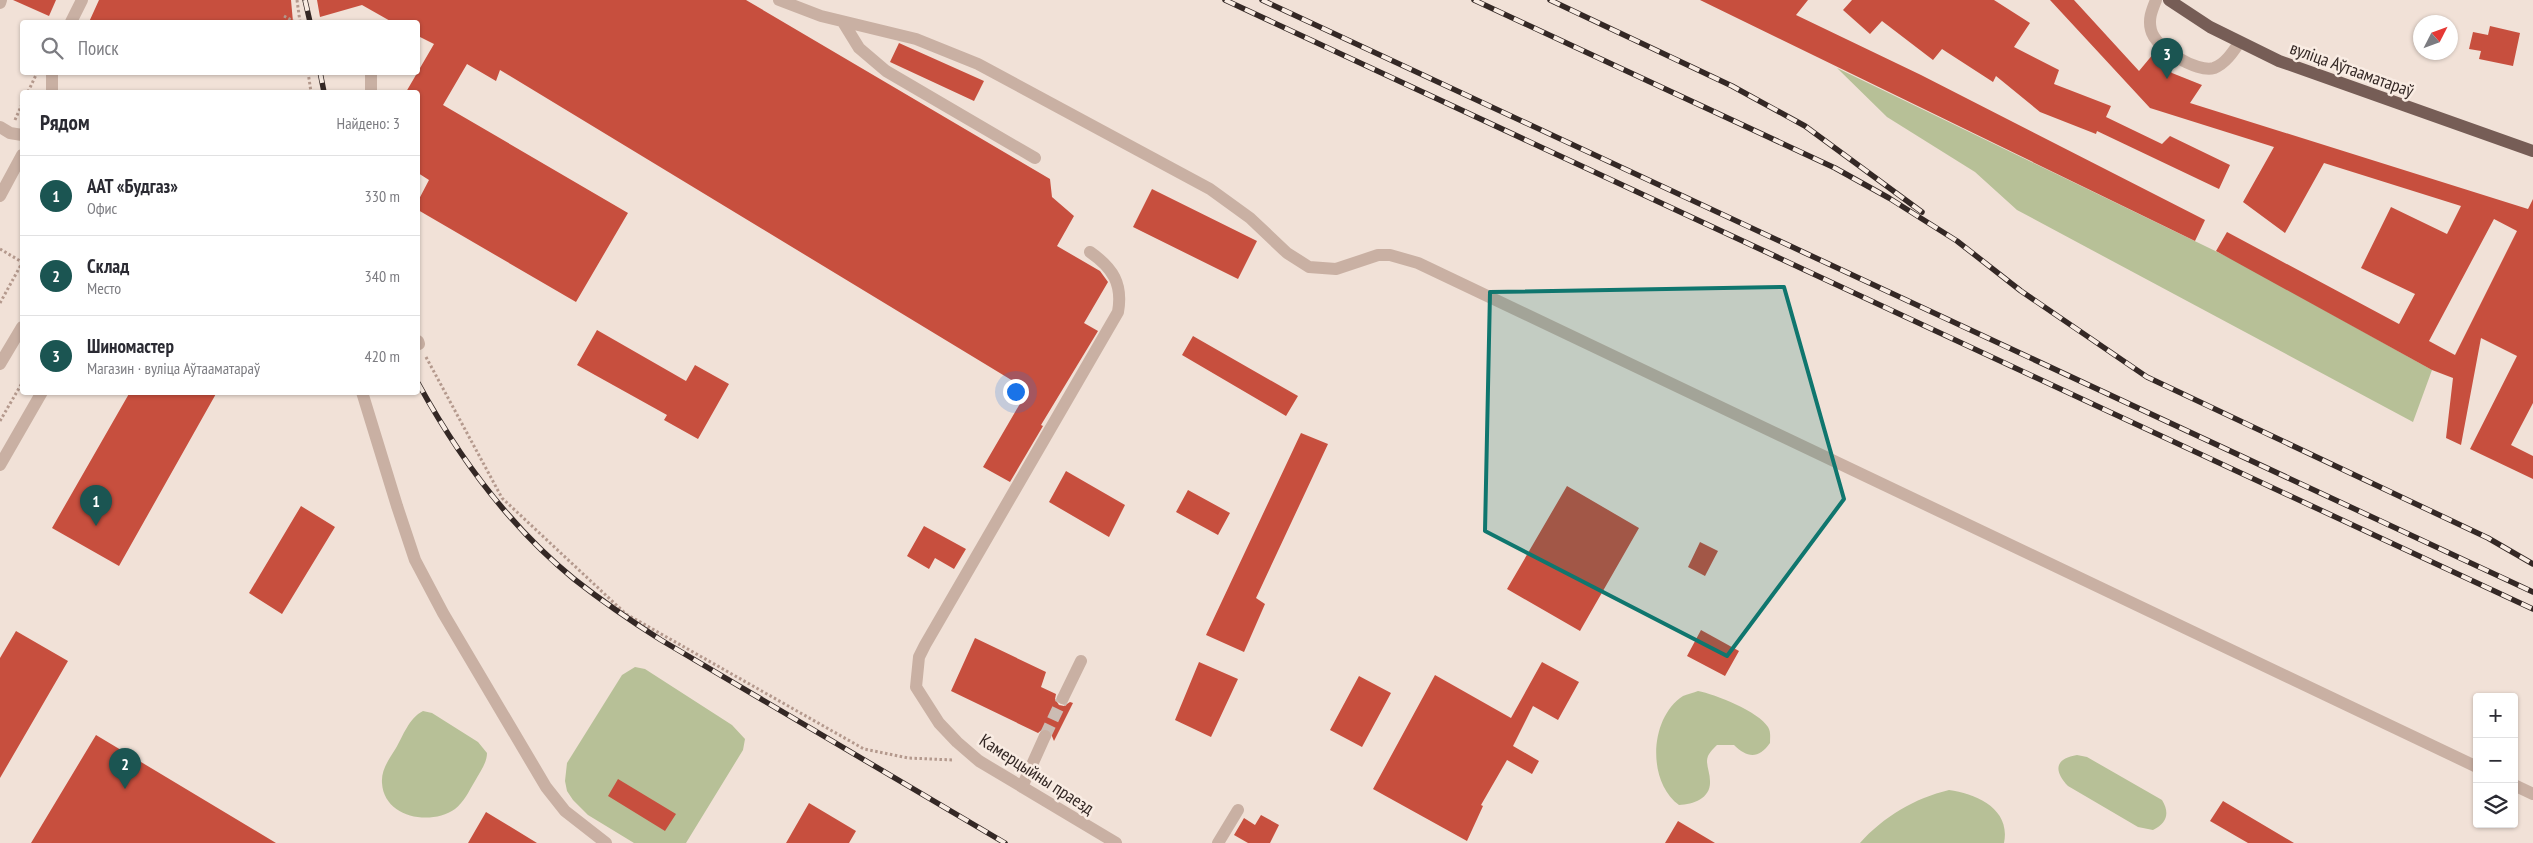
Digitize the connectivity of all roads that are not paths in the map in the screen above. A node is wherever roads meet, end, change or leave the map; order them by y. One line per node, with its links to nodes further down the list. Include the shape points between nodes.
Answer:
1 (82, 0): 5 (street)
2 (779, 0): 6 (street)
3 (2156, 0): 7 (street, via 2150,20 2151,32 2159,43 2180,59 2199,68 2214,68 2232,54)
4 (2170, 0): 7 (main road, вуліца Аўтааматараў)
5 (72, 20)
6 (843, 22): 15 (street, via 858,48 879,66); 27 (street, via 916,39 992,72 1210,189 1250,218 1287,253 1310,267 1336,269 1378,255 1418,263)
7 (2239, 43): 14 (main road, вуліца Аўтааматараў, via 2323,79)
8 (52, 75): 10 (street)
9 (371, 75): 11 (street)
10 (52, 90)
11 (371, 90)
12 (0, 127): 13 (street)
13 (20, 134)
14 (2533, 151)
15 (1034, 158)
16 (20, 159): 17 (street)
17 (0, 196)
18 (1090, 252): 28 (street, Камерцыйны праезд, via 1112,271 1118,284 1118,312 919,657 916,687 939,723 979,761)
19 (20, 330): 20 (street)
20 (0, 364)
21 (40, 395): 23 (street)
22 (363, 395): 32 (street, via 406,534 432,592 546,787 565,811)
23 (0, 465)
24 (1081, 661): 25 (street)
25 (1063, 698)
26 (1045, 736): 28 (street)
27 (2473, 765)
28 (1022, 787): 33 (street, Камерцыйны праезд)
29 (2518, 787): 30 (street)
30 (2533, 794)
31 (1238, 810): 34 (street)
32 (606, 843)
33 (1116, 843)
34 (1218, 843)

